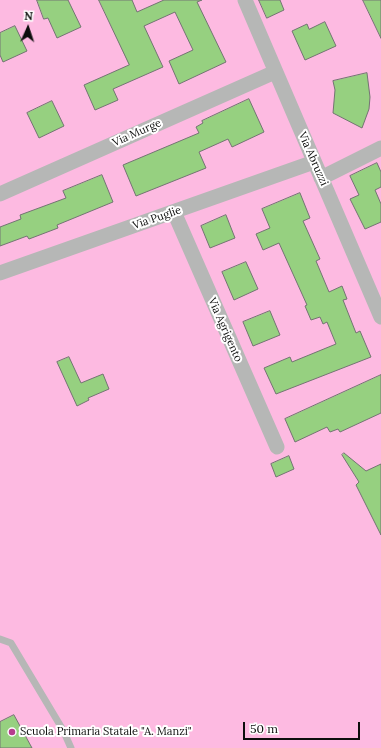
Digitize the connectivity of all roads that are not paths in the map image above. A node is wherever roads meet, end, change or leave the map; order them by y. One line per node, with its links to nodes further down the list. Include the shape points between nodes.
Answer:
1 (245, 0): 2 (street, Via Abruzzi)
2 (275, 72): 4 (street, Via Abruzzi); 6 (street, Via Murge)
3 (381, 148): 5 (street)
4 (314, 162): 5 (street, Via Abruzzi); 7 (street, Via Puglie)
5 (321, 178): 9 (street, Via Abruzzi)
6 (0, 194)
7 (174, 212): 8 (street, Via Puglie); 10 (street, Via Agrigento)
8 (0, 273)
9 (381, 317)
10 (277, 447)
11 (0, 639): 12 (lane, via 11,643 64,730)
12 (71, 748)

